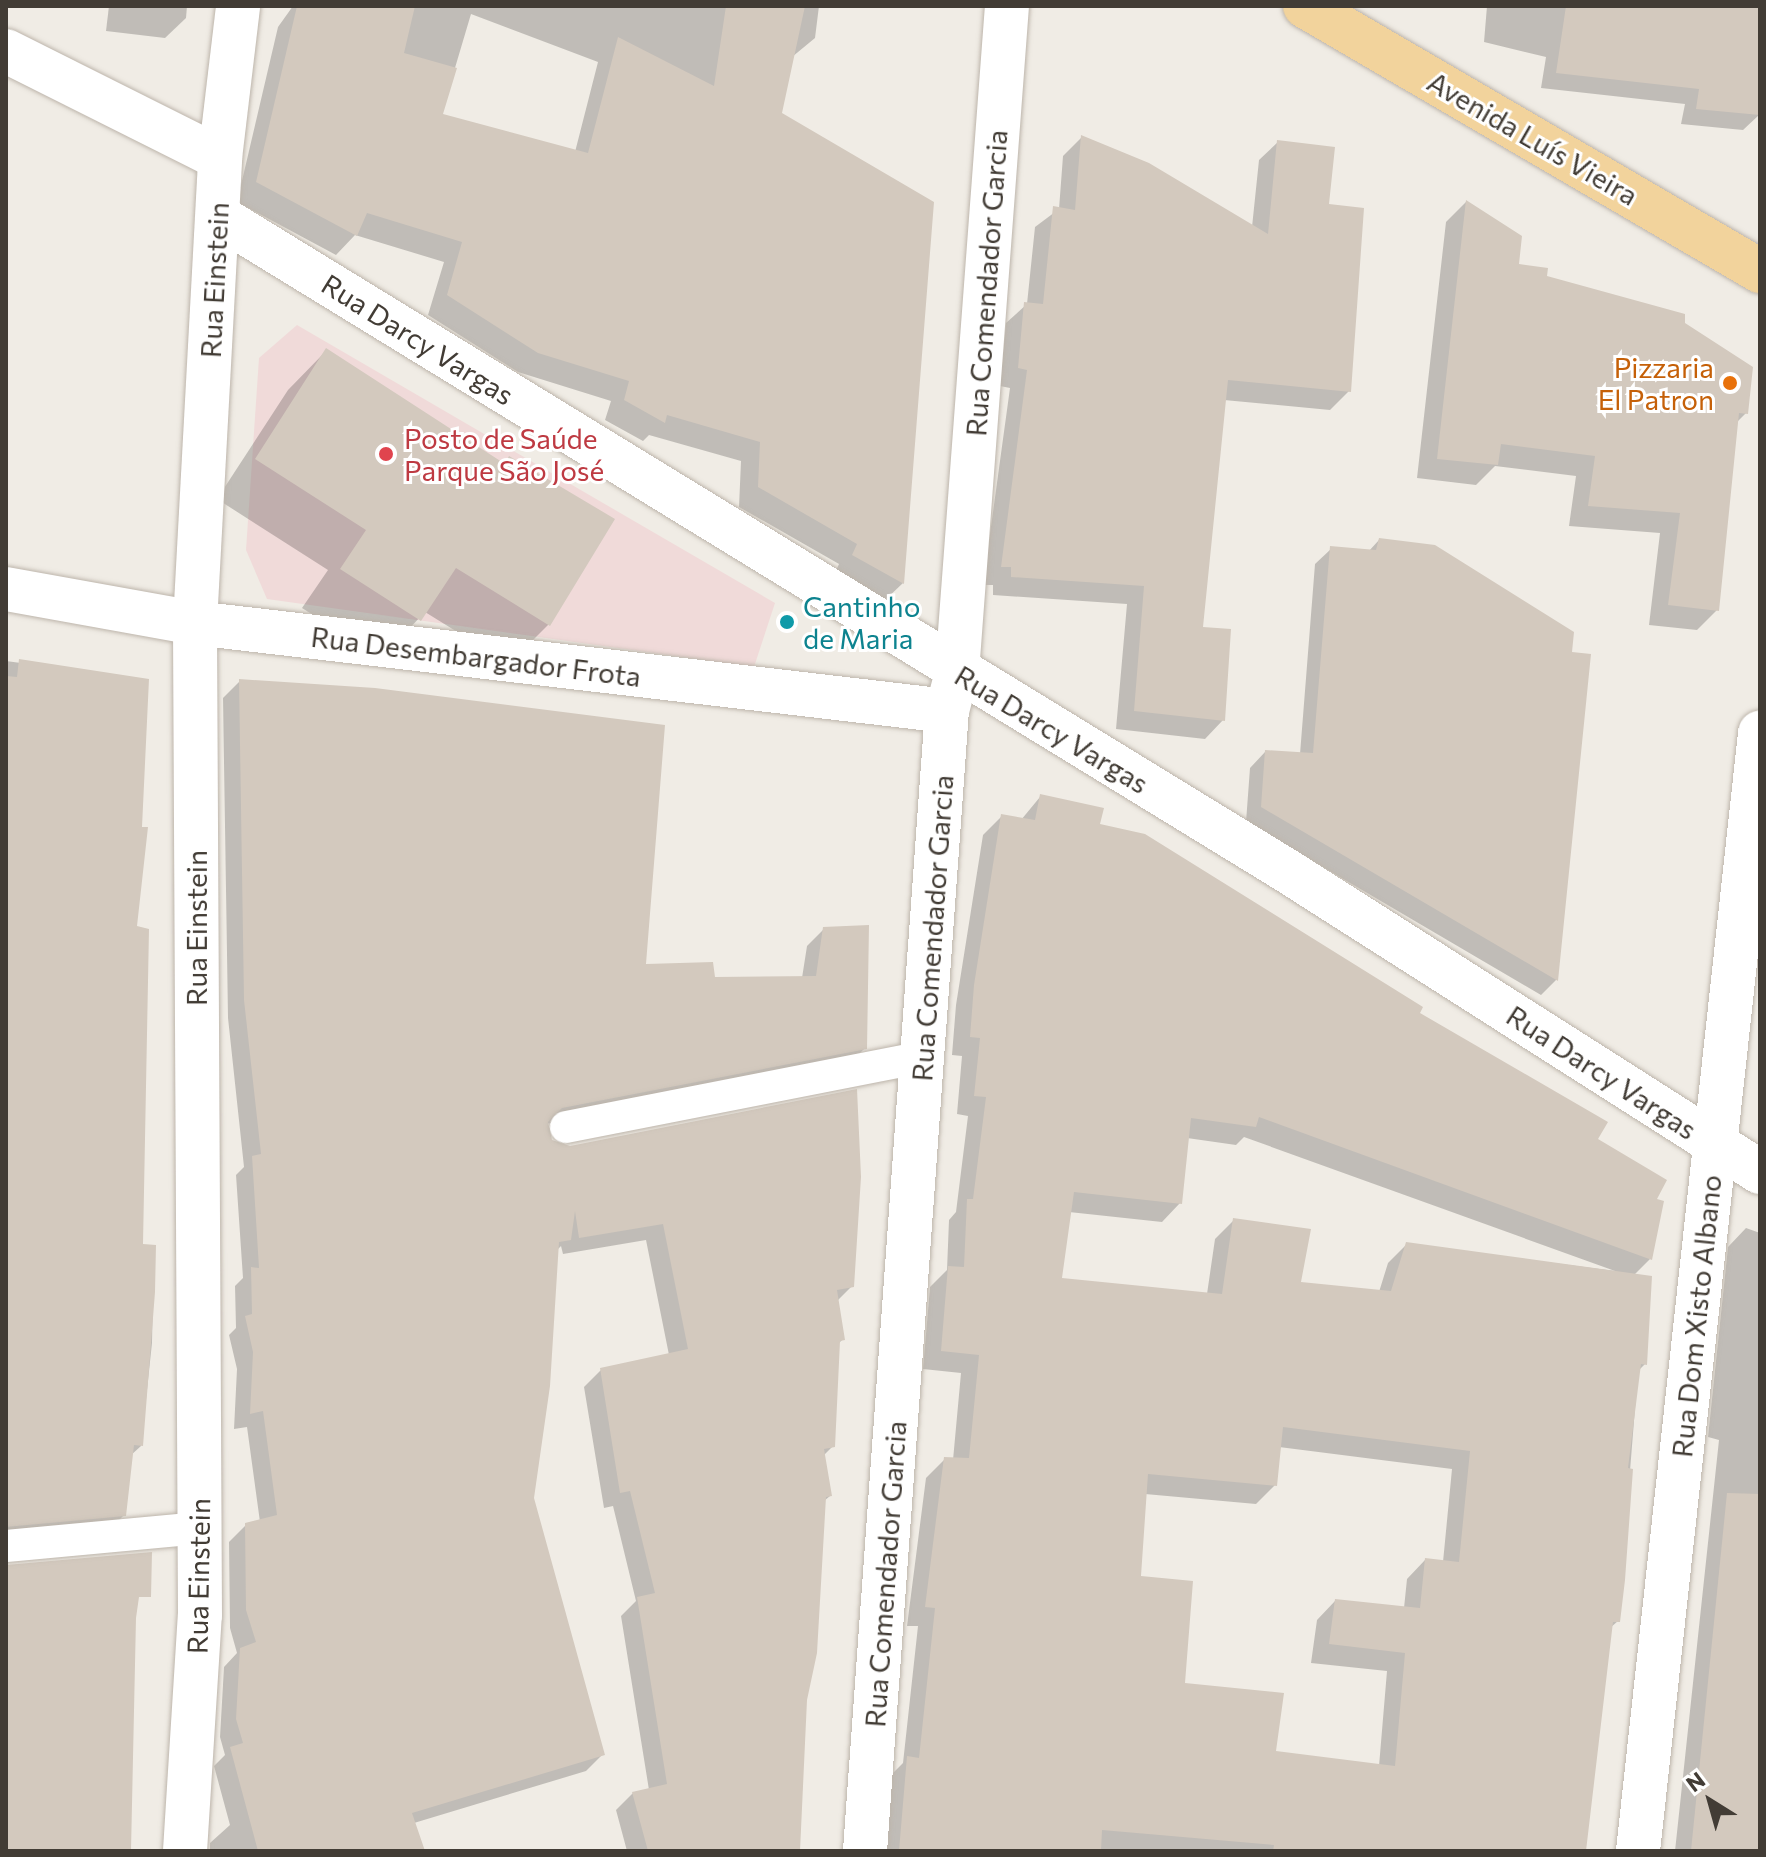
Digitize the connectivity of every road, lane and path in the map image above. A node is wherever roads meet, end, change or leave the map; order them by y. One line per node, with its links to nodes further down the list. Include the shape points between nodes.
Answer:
1 (238, 6): 5 (street, Rua Einstein)
2 (1007, 6): 10 (street, Rua Comendador Garcia)
3 (1305, 6): 7 (main road, Avenida Luís Vieira)
4 (6, 51): 5 (street)
5 (220, 158): 6 (street, Rua Einstein)
6 (218, 216): 9 (street, Rua Einstein); 10 (street, Rua Darcy Vargas)
7 (1760, 271)
8 (6, 589): 9 (street, Rua Desembargador Frota)
9 (195, 623): 10 (street, Rua Desembargador Frota); 16 (street, Rua Einstein)
10 (952, 691): 12 (street, Rua Comendador Garcia); 14 (street, Rua Darcy Vargas, via 1292,874)
11 (1760, 733): 14 (street, Rua Dom Xisto Albano)
12 (923, 1057): 13 (lane); 19 (street, Rua Comendador Garcia)
13 (566, 1127)
14 (1715, 1144): 15 (street, Rua Darcy Vargas); 20 (street, Rua Dom Xisto Albano)
15 (1760, 1172)
16 (200, 1528): 17 (lane); 18 (street, Rua Einstein, via 200,1615)
17 (6, 1546)
18 (185, 1851)
19 (865, 1851)
20 (1638, 1851)

